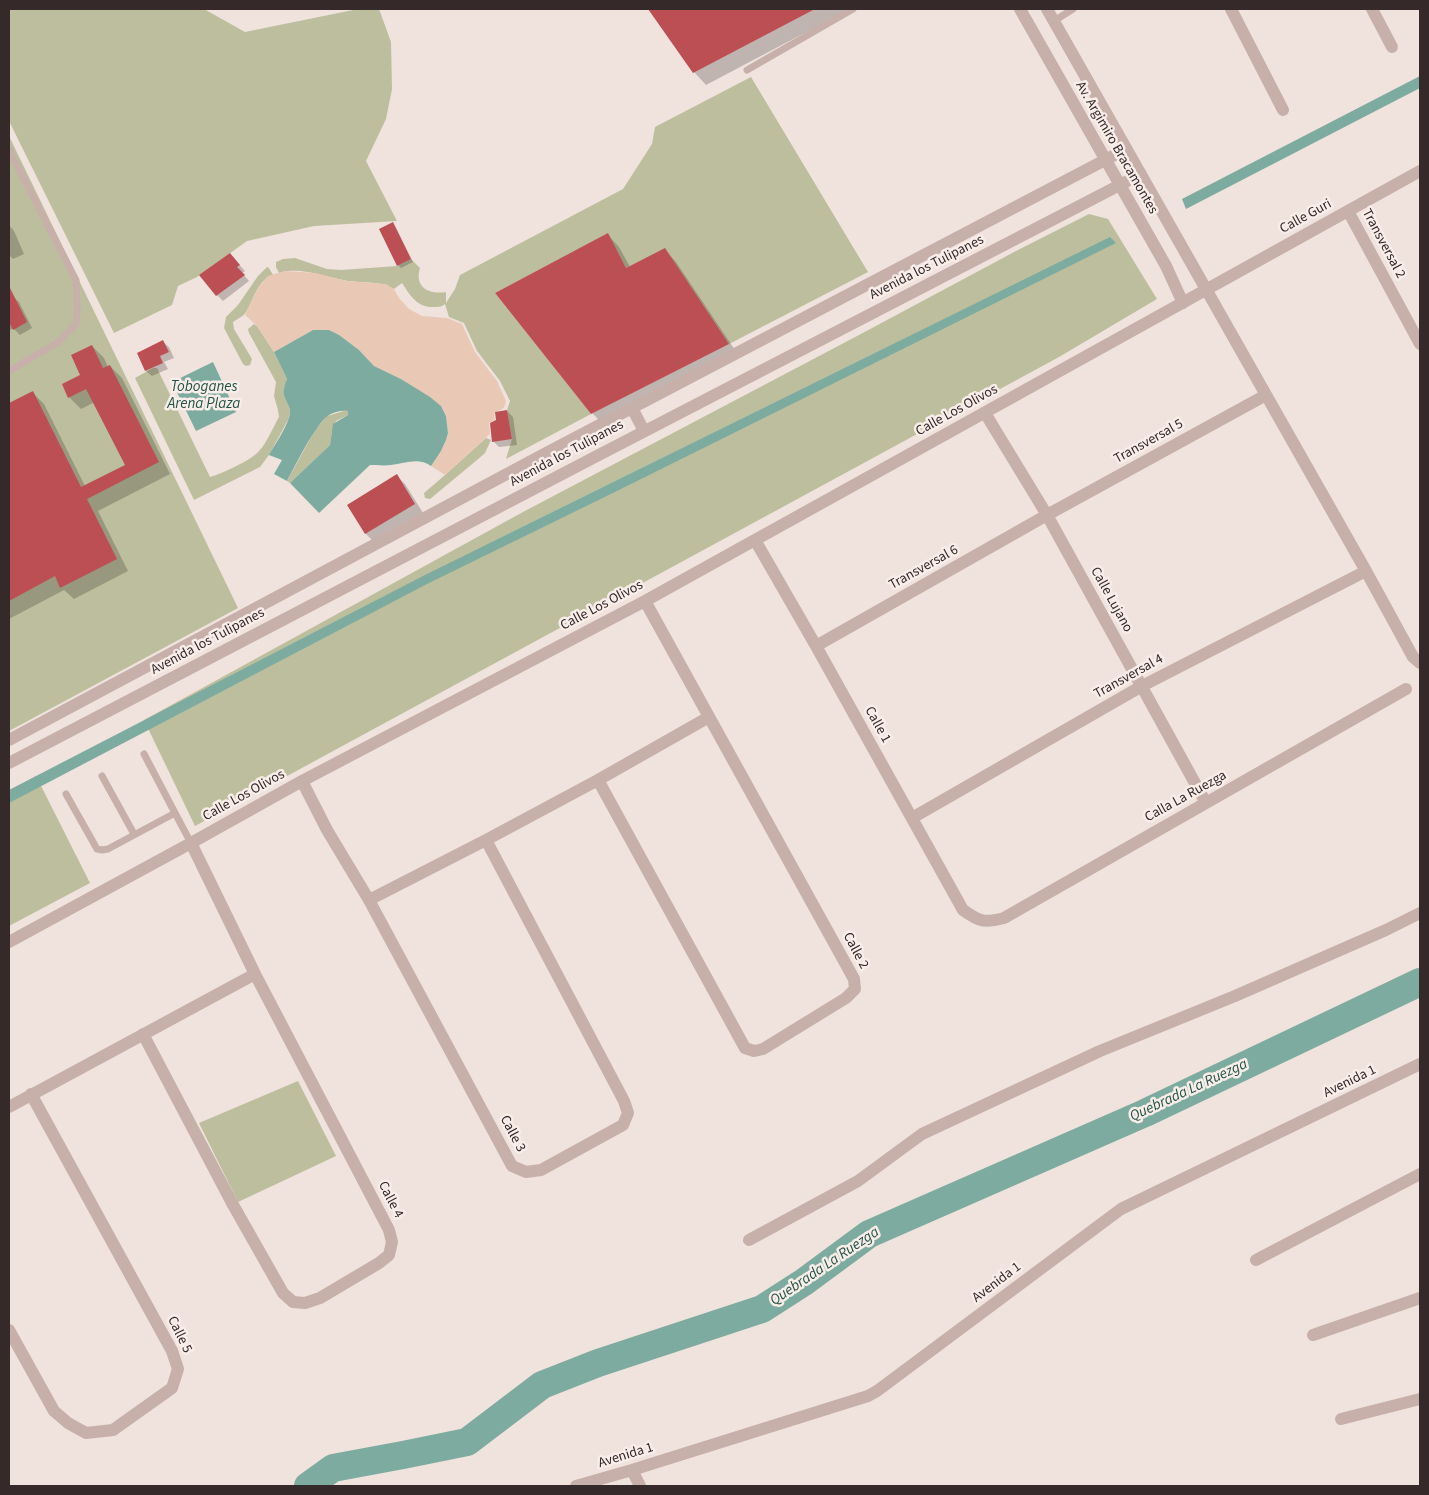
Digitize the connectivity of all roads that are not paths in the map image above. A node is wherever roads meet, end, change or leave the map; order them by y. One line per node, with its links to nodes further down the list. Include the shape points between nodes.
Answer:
1 (853, 9): 9 (lane)
2 (1020, 9): 13 (street, Av. Argimiro Bracamontes)
3 (1047, 9): 7 (street)
4 (1073, 9): 7 (lane)
5 (1230, 9): 10 (street)
6 (1372, 9): 8 (street)
7 (1054, 21): 11 (street)
8 (1392, 47)
9 (747, 70)
10 (1283, 110)
11 (1126, 149): 13 (street, Avenida los Tulipanes); 15 (street)
12 (9, 150): 21 (lane, via 76,280 77,311 76,324 57,342)
13 (1105, 159): 16 (street, Av. Argimiro Bracamontes); 23 (street, Avenida los Tulipanes)
14 (1420, 171): 17 (street, Calle Guri)
15 (1141, 174): 16 (street, Avenida los Tulipanes); 18 (street)
16 (1119, 185): 19 (street, Av. Argimiro Bracamontes, via 1166,266); 25 (street, Avenida los Tulipanes)
17 (1348, 211): 18 (street, Calle Guri); 20 (street, Transversal 2)
18 (1206, 290): 19 (street, Calle Los Olivos); 22 (street)
19 (1183, 303): 24 (street, Calle Los Olivos)
20 (1420, 344)
21 (9, 371)
22 (1266, 395): 26 (street, Transversal 5); 28 (street)
23 (632, 408): 25 (street); 35 (street, Avenida los Tulipanes)
24 (985, 413): 26 (street, Calle Lujano); 27 (street, Calle Los Olivos)
25 (644, 431): 37 (street, Avenida los Tulipanes)
26 (1047, 515): 30 (street, Transversal 6); 32 (street, Calle Lujano)
27 (755, 540): 29 (street, Calle Los Olivos); 30 (street, Calle 1)
28 (1366, 571): 31 (street, via 1413,657); 32 (street, Transversal 4)
29 (645, 601): 34 (street, Calle 2); 39 (street, Calle Los Olivos)
30 (816, 646): 44 (street, Calle 1)
31 (1420, 662)
32 (1142, 686): 42 (street, Calle Lujano); 44 (street, Transversal 4)
33 (1406, 689): 42 (street, Calla La Ruezga)
34 (709, 717): 40 (street); 40 (street, Calle 2, via 854,979 855,989 846,998 763,1049 745,1048)
35 (9, 740)
36 (144, 754): 43 (lane)
37 (9, 763)
38 (102, 776): 45 (lane)
39 (302, 780): 47 (street, Calle Los Olivos); 48 (street, Calle 3, via 327,830)
40 (598, 780): 46 (street)
41 (66, 794): 45 (lane, via 97,849 108,849)
42 (1206, 804): 50 (street, Calla La Ruezga, via 1004,918)
43 (175, 813): 45 (lane); 47 (lane)
44 (912, 818): 50 (street, Calle 1, via 963,910)
45 (134, 834)
46 (486, 840): 48 (street); 48 (street, Calle 3, via 628,1113 623,1125 541,1170 526,1172 512,1166)
47 (191, 843): 51 (street, Calle Los Olivos); 52 (street, Calle 4)
48 (370, 900)
49 (1420, 913): 58 (street, via 1100,1051 922,1134 858,1181)
50 (977, 920)
51 (9, 942)
52 (256, 974): 53 (street); 53 (street, Calle 4, via 389,1230 392,1242 389,1255 379,1263 320,1298 293,1302 283,1293)
53 (143, 1034): 55 (street)
54 (1420, 1064): 65 (street, Avenida 1, via 1121,1209 878,1391)
55 (31, 1094): 56 (street); 61 (street, Calle 5, via 172,1351 178,1369 172,1388 113,1430 86,1432 54,1411)
56 (9, 1107)
57 (1420, 1174): 59 (street)
58 (749, 1240)
59 (1256, 1260)
60 (1420, 1298): 62 (street)
61 (9, 1330)
62 (1312, 1335)
63 (1420, 1399): 64 (street)
64 (1341, 1419)
65 (632, 1470): 66 (street, Avenida 1); 67 (street)
66 (576, 1486)
67 (640, 1486)

